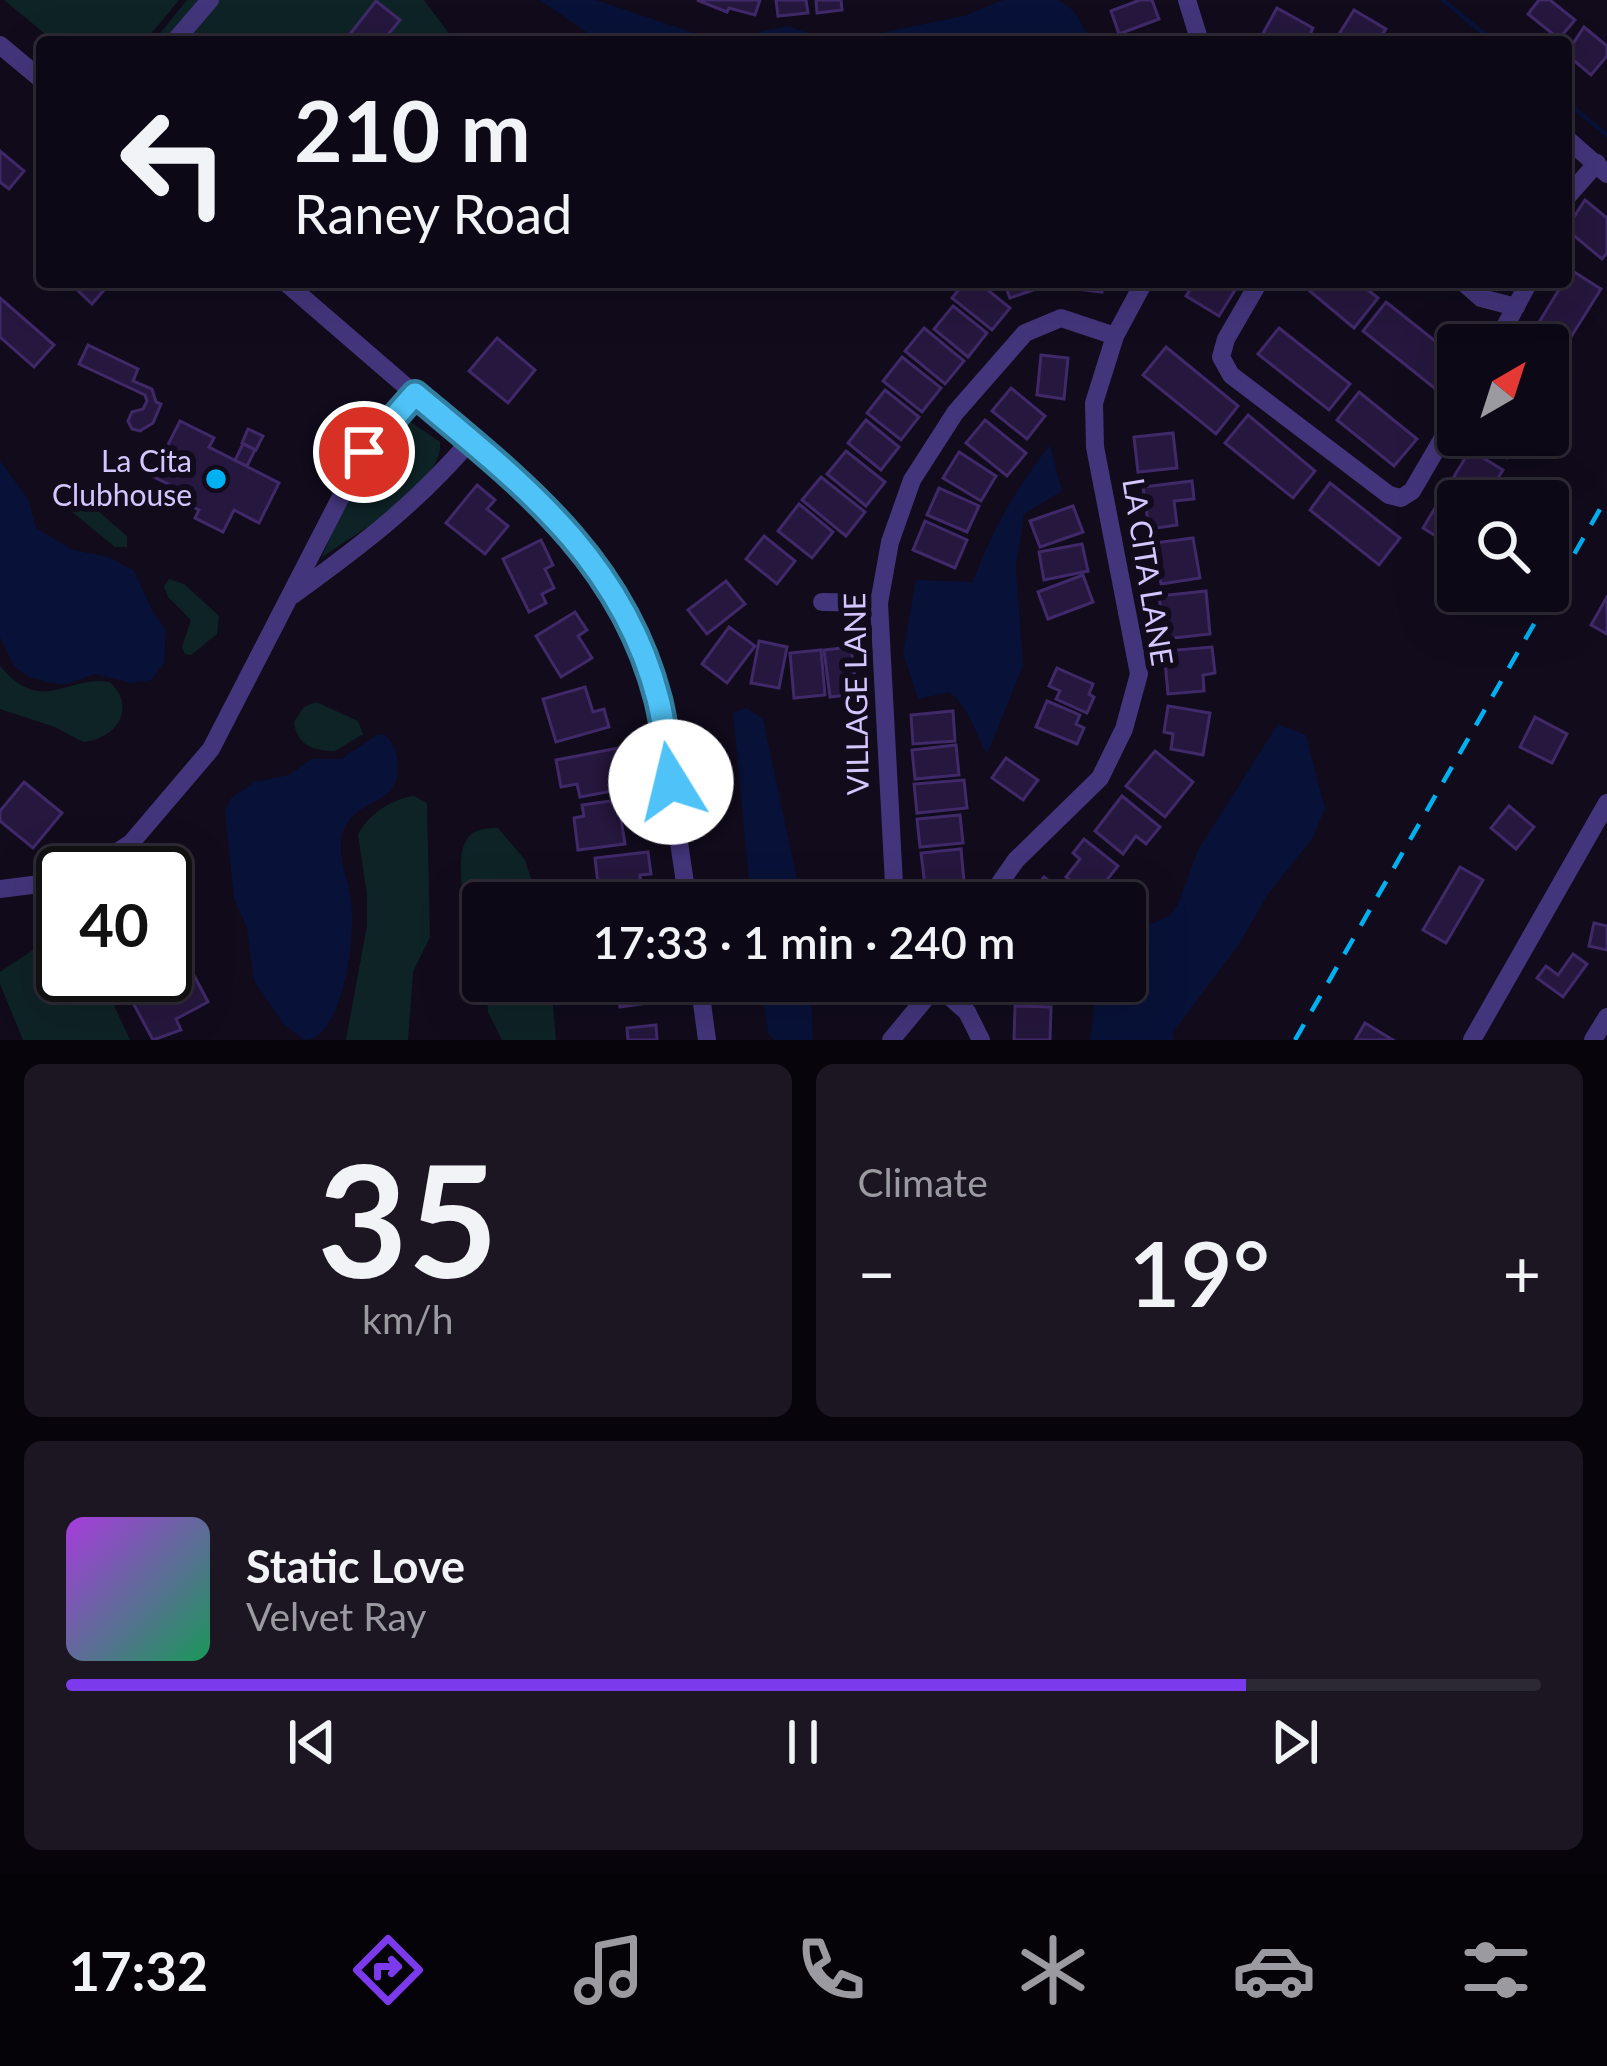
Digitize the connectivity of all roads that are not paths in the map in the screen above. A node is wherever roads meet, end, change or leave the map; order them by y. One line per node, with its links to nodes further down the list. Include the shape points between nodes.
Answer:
1 (210, 0): 3 (street)
2 (1193, 1): 4 (street)
3 (179, 36)
4 (1199, 36)
5 (0, 45): 6 (street)
6 (36, 75)
7 (1572, 143): 8 (street)
8 (1602, 169): 9 (street)
9 (1572, 193)
10 (292, 288): 18 (street)
11 (1141, 288): 17 (street, LA CITA LANE)
12 (1256, 288): 20 (street, via 1226,339 1221,357 1231,375 1388,495 1412,491)
13 (1470, 288): 15 (street)
14 (1526, 288): 15 (street)
15 (1516, 307): 16 (street)
16 (1507, 324)
17 (1114, 336): 23 (street, VILLAGE LANE, via 1061,319 1025,334 997,365 912,480); 28 (street, LA CITA LANE, via 1094,403 1095,447 1139,674 1100,778)
18 (415, 394): 19 (street); 21 (street, via 364,452)
19 (471, 440): 21 (street, via 425,493); 26 (street, via 587,552 639,643 658,701)
20 (1437, 448)
21 (289, 598): 25 (street, via 211,749)
22 (822, 602): 23 (street)
23 (879, 603): 27 (street, VILLAGE LANE)
24 (1607, 802): 38 (street)
25 (126, 846)
26 (685, 882)
27 (894, 882)
28 (1001, 882)
29 (36, 884): 30 (street)
30 (0, 889)
31 (702, 1002): 35 (street)
32 (921, 1002): 36 (street)
33 (957, 1002): 37 (street)
34 (1607, 1017): 39 (street)
35 (707, 1040)
36 (891, 1040)
37 (981, 1040)
38 (1472, 1040)
39 (1593, 1040)

